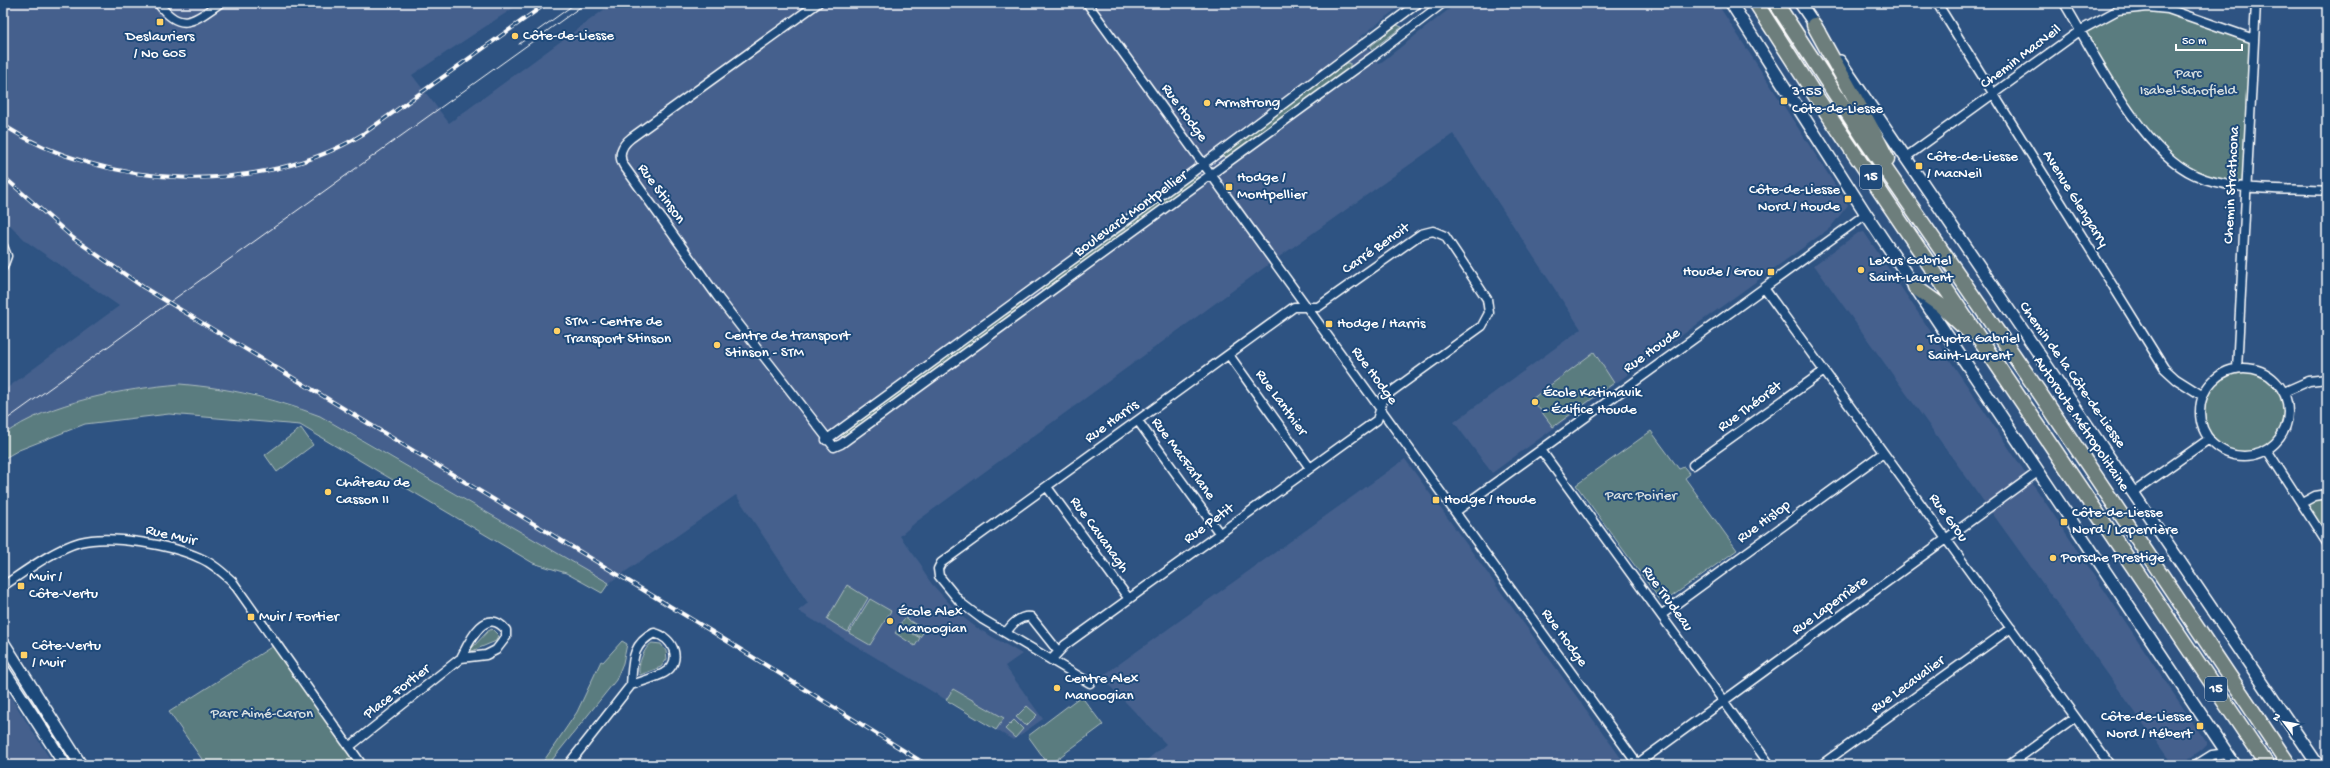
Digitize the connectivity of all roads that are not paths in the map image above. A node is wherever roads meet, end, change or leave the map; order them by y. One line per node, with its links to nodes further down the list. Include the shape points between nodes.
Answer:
1 (158, 3): 2 (street, via 174,19 187,23)
2 (220, 3)
3 (818, 3): 40 (street, Rue Stinson, via 631,138 624,144 620,156 624,166 716,296)
4 (1087, 3): 19 (street, Rue Hodge)
5 (1418, 3): 19 (street, Boulevard Montpellier)
6 (1443, 3): 20 (street, Boulevard Montpellier)
7 (1730, 3): 24 (main road)
8 (1756, 3): 30 (highway, 15)
9 (1776, 3): 22 (highway, Autoroute Métropolitaine / 15)
10 (1800, 3): 14 (main road, Chemin de la Côte-de-Liesse)
11 (1937, 3): 17 (street, Avenue Glengarry)
12 (2064, 3): 15 (street)
13 (2256, 3): 16 (street, Chemin Strathcona)
14 (1814, 25): 18 (main road, Chemin de la Côte-de-Liesse); 22 (highway, via 1872,128)
15 (2081, 30): 16 (street, Chemin MacNeil, via 2118,10 2148,7 2168,9); 17 (street, Chemin MacNeil); 21 (street, via 2128,109 2163,155 2195,176)
16 (2254, 39): 21 (street, Chemin Strathcona)
17 (1994, 94): 18 (street, Chemin MacNeil); 36 (street, Avenue Glengarry, via 2164,368)
18 (1906, 158): 49 (main road, Chemin de la Côte-de-Liesse)
19 (1203, 163): 20 (street, Rue Hodge); 40 (street, Boulevard Montpellier)
20 (1210, 173): 29 (street, Rue Hodge); 41 (street, Boulevard Montpellier)
21 (2247, 186): 23 (street); 32 (street, Chemin Strathcona)
22 (1901, 190): 84 (highway, Autoroute Métropolitaine / 15)
23 (2327, 191)
24 (1866, 214): 27 (main road); 28 (street, Rue Houde)
25 (3, 246): 26 (street, via 6,256)
26 (3, 267)
27 (1915, 287): 30 (highway, via 1940,305); 47 (main road)
28 (1764, 288): 33 (street, Rue Grou); 42 (street, Rue Houde)
29 (1307, 307): 31 (street, Rue Harris, via 1294,307); 37 (street, Rue Hodge); 37 (street, Carré Benoit, via 1318,307 1421,234 1436,232 1449,241 1487,299 1487,320 1478,330 1384,397)
30 (1988, 350): 83 (highway, 15)
31 (1229, 355): 38 (street, Rue Harris); 46 (street, Rue Lanthier)
32 (2236, 369): 35 (street, via 2260,371 2272,378); 36 (street, via 2218,376)
33 (1824, 371): 44 (street, Rue Grou); 45 (street, Rue Théorêt)
34 (2327, 379): 35 (street, via 2309,381)
35 (2284, 392): 43 (street, via 2288,404 2285,430 2278,441)
36 (2203, 396): 39 (street, via 2200,417)
37 (1380, 409): 46 (street, Rue Petit, via 1377,420); 52 (street, Rue Hodge)
38 (1138, 421): 48 (street, Rue Harris); 53 (street, Rue MacFarlane)
39 (2209, 439): 43 (street, via 2218,448 2240,456); 49 (street)
40 (826, 440): 41 (street, Rue Stinson)
41 (835, 447)
42 (1541, 450): 52 (street, Rue Houde); 58 (street, Rue Trudeau)
43 (2267, 450): 51 (street)
44 (1883, 453): 54 (street, Rue Grou); 58 (street, Rue Hislop)
45 (1693, 465)
46 (1310, 468): 53 (street, Rue Petit)
47 (2039, 471): 54 (street, Rue Laperrière); 71 (main road)
48 (1047, 487): 57 (street, Rue Cavanagh); 60 (street, Rue Harris, via 944,560 938,569 940,578 962,603 976,615)
49 (2134, 492): 85 (main road, Chemin de la Côte-de-Liesse)
50 (2327, 494): 51 (street, via 2315,496)
51 (2302, 504): 55 (street)
52 (1455, 512): 72 (street, Rue Hodge)
53 (1220, 534): 57 (street, Rue Petit)
54 (1946, 539): 59 (street, Rue Grou); 68 (street, Rue Laperrière)
55 (2327, 542)
56 (3, 586): 70 (street, Rue Muir, via 66,547 93,540 132,542 186,552 201,558 232,581)
57 (1129, 599): 62 (street, Rue Petit)
58 (1661, 615): 68 (street, Rue Trudeau)
59 (2011, 628): 69 (street, Rue Grou); 78 (street, Rue Lecavalier)
60 (1006, 633): 62 (street, via 1018,620 1030,617); 64 (street)
61 (3, 642): 74 (main road)
62 (1058, 652): 64 (street, Rue Petit)
63 (461, 658): 63 (street, Place Fortier, via 486,655 496,650 506,637 506,630 500,623 492,621 482,625 470,640); 70 (street, Place Fortier)
64 (1051, 660): 66 (street)
65 (3, 669): 73 (main road)
66 (1090, 683)
67 (631, 685): 67 (street, via 659,675 670,667 675,655 674,648 666,637 654,633 638,645); 76 (street)
68 (1723, 700): 72 (street, Rue Laperrière); 77 (street, Rue Trudeau)
69 (2075, 717): 79 (street); 80 (street, Rue Grou)
70 (349, 747): 75 (street, Rue Muir)
71 (2227, 753): 81 (street, via 2212,755); 82 (main road)
72 (1638, 764)
73 (65, 765)
74 (81, 765)
75 (362, 765)
76 (568, 765)
77 (1770, 765)
78 (1822, 765)
79 (2009, 765)
80 (2110, 765)
81 (2196, 765)
82 (2235, 765)
83 (2266, 765)
84 (2289, 765)
85 (2318, 765)

